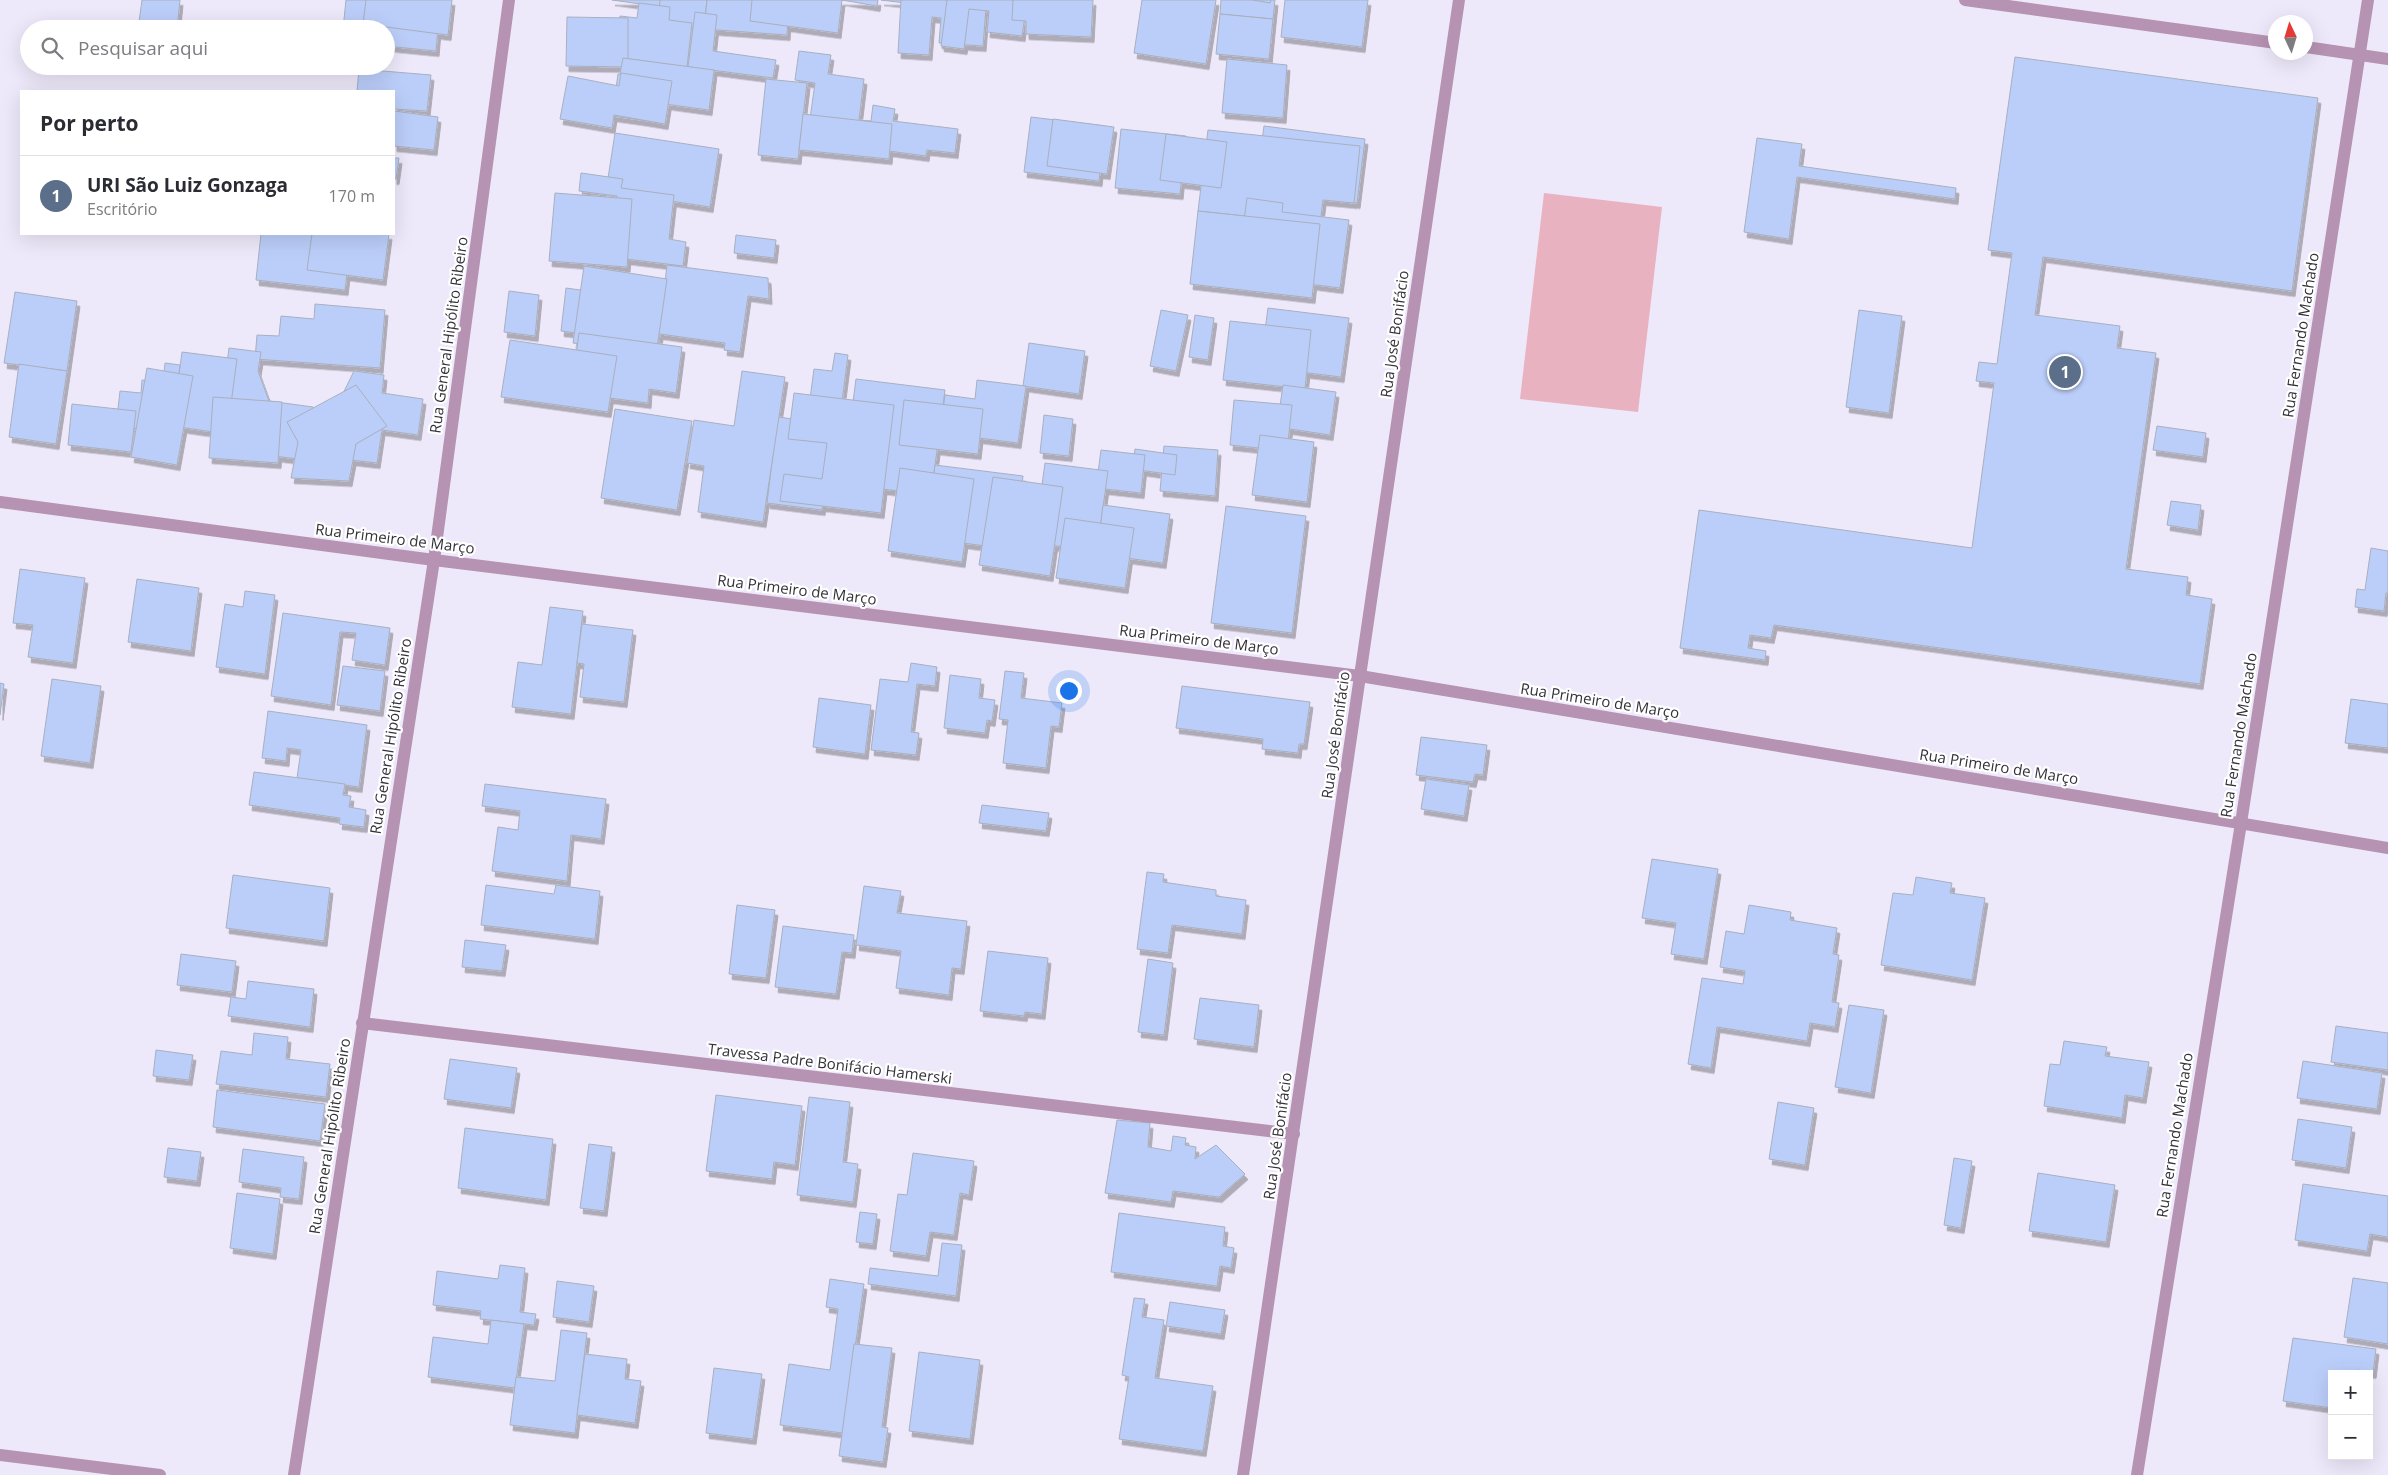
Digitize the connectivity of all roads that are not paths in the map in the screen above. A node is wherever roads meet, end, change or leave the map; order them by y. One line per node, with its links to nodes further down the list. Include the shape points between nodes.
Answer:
1 (509, 0): 10 (street, Rua General Hipólito Ribeiro)
2 (1459, 0): 11 (street, Rua José Bonifácio)
3 (1964, 0): 5 (street)
4 (2368, 0): 7 (street, Rua Fernando Machado)
5 (2268, 42)
6 (2313, 49): 7 (street)
7 (2360, 55): 8 (street); 12 (street, Rua Fernando Machado)
8 (2388, 59)
9 (0, 502): 10 (street, Rua Primeiro de Março)
10 (434, 560): 11 (street, Rua Primeiro de Março); 14 (street, Rua General Hipólito Ribeiro)
11 (1360, 676): 12 (street, Rua Primeiro de Março); 15 (street, Rua José Bonifácio)
12 (2241, 823): 13 (street, Rua Primeiro de Março); 20 (street, Rua Fernando Machado)
13 (2388, 848)
14 (362, 1024): 15 (street, Travessa Padre Bonifácio Hamerski); 18 (street, Rua General Hipólito Ribeiro)
15 (1294, 1134): 19 (street, Rua José Bonifácio)
16 (0, 1456): 17 (street)
17 (160, 1475)
18 (294, 1475)
19 (1243, 1475)
20 (2137, 1475)

